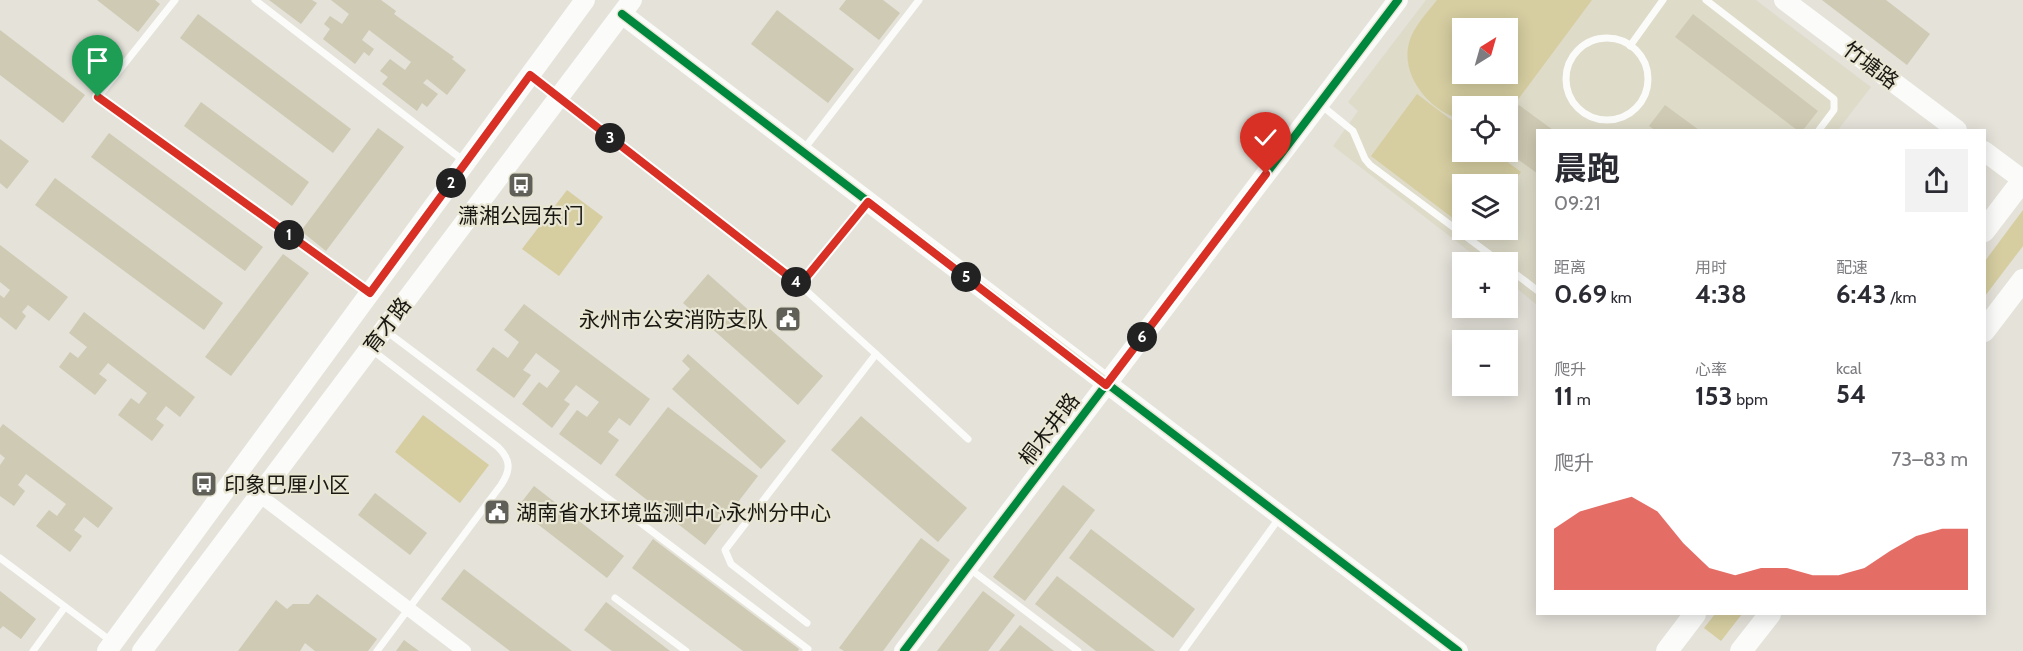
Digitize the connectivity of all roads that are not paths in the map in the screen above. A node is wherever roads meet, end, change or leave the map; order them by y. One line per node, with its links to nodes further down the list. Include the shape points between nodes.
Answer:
1 (175, 0): 27 (lane, via 98,97)
2 (255, 0): 18 (lane)
3 (585, 0): 11 (street, 育才路)
4 (919, 0): 16 (lane)
5 (1398, 0): 13 (street, 桐木井路)
6 (1664, 0): 10 (lane)
7 (1706, 0): 14 (lane, via 1834,99 1834,110)
8 (1784, 0): 15 (street, 竹塘路)
9 (627, 7): 12 (street, 育才路); 16 (street)
10 (1630, 46): 10 (lane, via 1609,38 1595,40 1573,55 1567,68 1567,88 1576,107 1586,115 1599,120 1618,119 1636,109 1644,98 1647,72 1643,60)
11 (530, 75): 12 (lane); 18 (street, 育才路)
12 (559, 97): 25 (lane); 29 (street, 育才路)
13 (1319, 104): 22 (lane, via 1353,131 1370,165); 32 (street, 桐木井路)
14 (1820, 129)
15 (1956, 129)
16 (802, 151): 20 (street)
17 (1986, 152): 19 (street)
18 (466, 162): 27 (street, 育才路)
19 (2023, 180): 21 (main road)
20 (868, 202): 25 (lane); 32 (street)
21 (1986, 228)
22 (1487, 252)
23 (1518, 276): 26 (lane)
24 (2023, 280): 28 (main road)
25 (800, 285): 31 (lane)
26 (1536, 289)
27 (370, 293): 44 (street, 育才路)
28 (1986, 328)
29 (384, 330): 30 (street, 育才路); 50 (lane, via 808,648)
30 (370, 348): 34 (street, 育才路); 40 (lane, via 498,447 509,464 501,485)
31 (876, 354): 33 (lane); 43 (lane, via 725,550 731,564)
32 (1106, 385): 35 (street); 37 (street, 桐木井路)
33 (968, 439)
34 (259, 495): 40 (street); 46 (street, 育才路)
35 (1281, 515): 53 (lane); 54 (street)
36 (0, 558): 39 (lane)
37 (968, 567): 51 (street, 桐木井路); 52 (lane)
38 (615, 598): 49 (lane)
39 (65, 607): 44 (lane); 45 (lane)
40 (408, 608): 47 (lane); 48 (street)
41 (1694, 615): 55 (main road)
42 (1769, 615): 56 (main road)
43 (807, 623)
44 (110, 647)
45 (33, 651)
46 (142, 651)
47 (376, 651)
48 (464, 651)
49 (686, 651)
50 (806, 651)
51 (904, 651)
52 (1078, 651)
53 (1183, 651)
54 (1458, 651)
55 (1667, 651)
56 (1741, 651)

